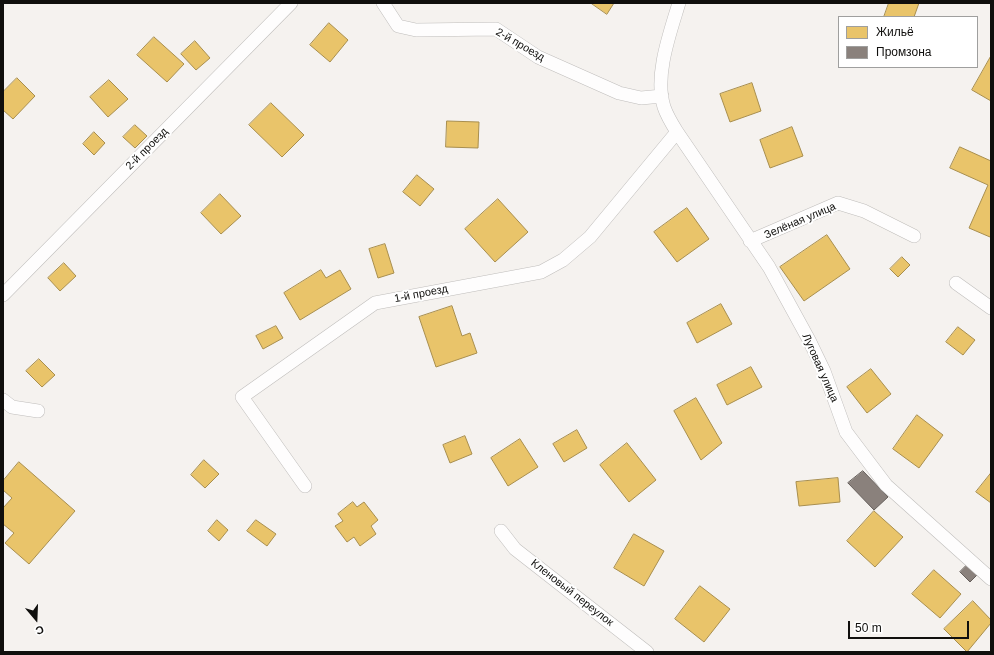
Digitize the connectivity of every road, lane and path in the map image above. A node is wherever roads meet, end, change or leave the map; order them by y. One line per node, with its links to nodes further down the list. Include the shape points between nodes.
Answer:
1 (291, 3): 9 (street, 2-й проезд)
2 (384, 3): 4 (street, 2-й проезд, via 398,26 416,30 496,29 538,57 619,93 641,98)
3 (680, 3): 4 (street, Луговая улица, via 666,46 660,85)
4 (662, 96): 5 (street, Луговая улица)
5 (677, 132): 7 (street, Луговая улица); 13 (street, 1-й проезд, via 590,237 564,260 541,272 375,303 242,397)
6 (914, 236): 7 (street, Зелёная улица, via 864,211 838,203)
7 (750, 241): 15 (street, Луговая улица, via 769,267 809,340 824,371 846,432 886,485)
8 (956, 283): 10 (street)
9 (3, 295)
10 (991, 308)
11 (3, 400): 12 (street, via 12,407)
12 (38, 411)
13 (305, 486)
14 (501, 531): 16 (street, Кленовый переулок, via 515,549)
15 (991, 579)
16 (647, 652)

